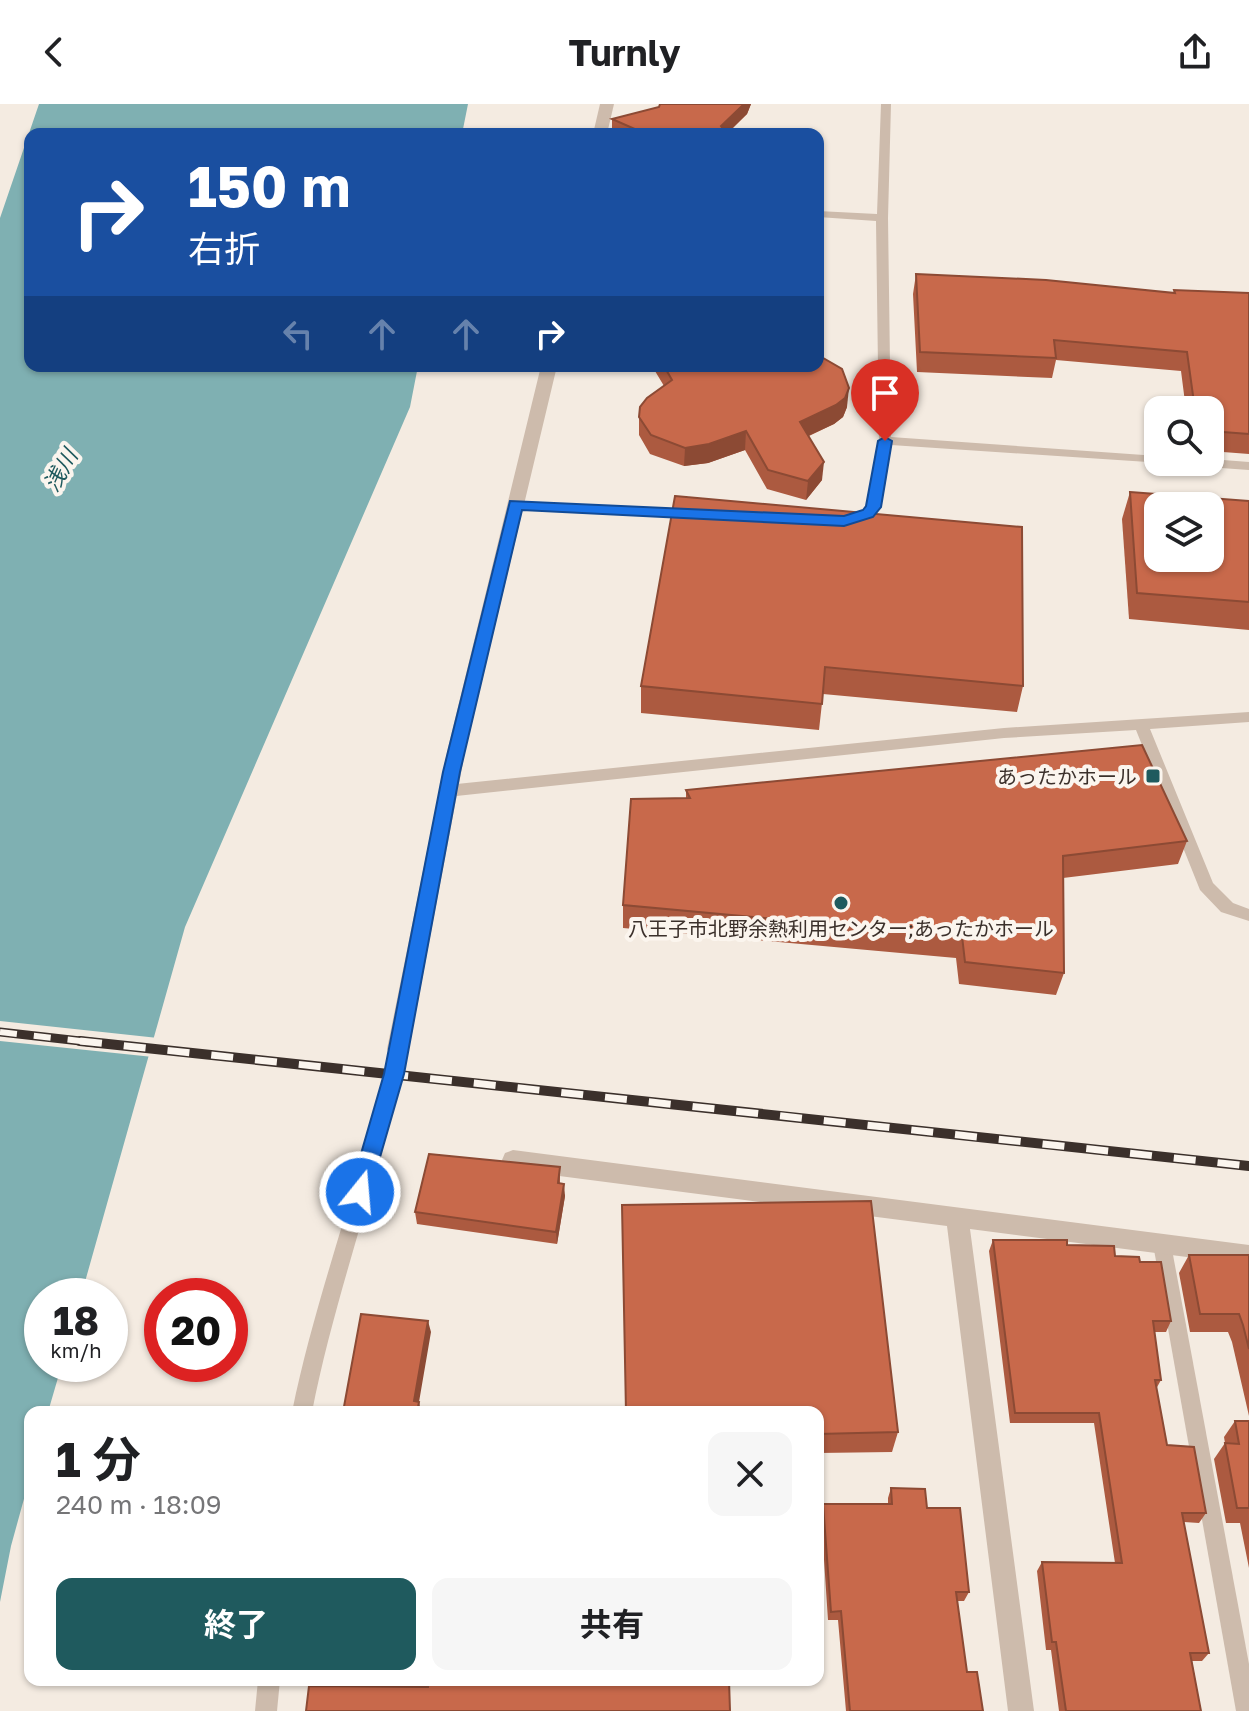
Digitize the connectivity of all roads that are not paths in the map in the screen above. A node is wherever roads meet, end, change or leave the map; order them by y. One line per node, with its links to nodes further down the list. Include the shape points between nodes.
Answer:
1 (607, 104): 3 (street)
2 (886, 104): 5 (lane)
3 (601, 128)
4 (824, 214): 5 (lane)
5 (882, 218): 7 (lane)
6 (548, 372): 11 (street)
7 (885, 441): 8 (lane); 13 (lane, via 874,507 868,514)
8 (1144, 459)
9 (1224, 464): 10 (lane)
10 (1249, 466)
11 (515, 505): 12 (lane); 16 (street)
12 (705, 515)
13 (830, 522)
14 (1249, 717): 15 (lane)
15 (1141, 725): 16 (lane, via 989,734); 17 (lane, via 1206,886 1227,908)
16 (447, 791): 18 (street)
17 (1249, 915)
18 (398, 1049): 23 (lane, via 326,1304)
19 (513, 1160): 20 (street)
20 (957, 1218): 21 (street); 26 (street)
21 (1162, 1244): 22 (street); 27 (lane)
22 (1249, 1255)
23 (303, 1406)
24 (268, 1686): 25 (lane)
25 (266, 1711)
26 (1021, 1711)
27 (1247, 1711)

